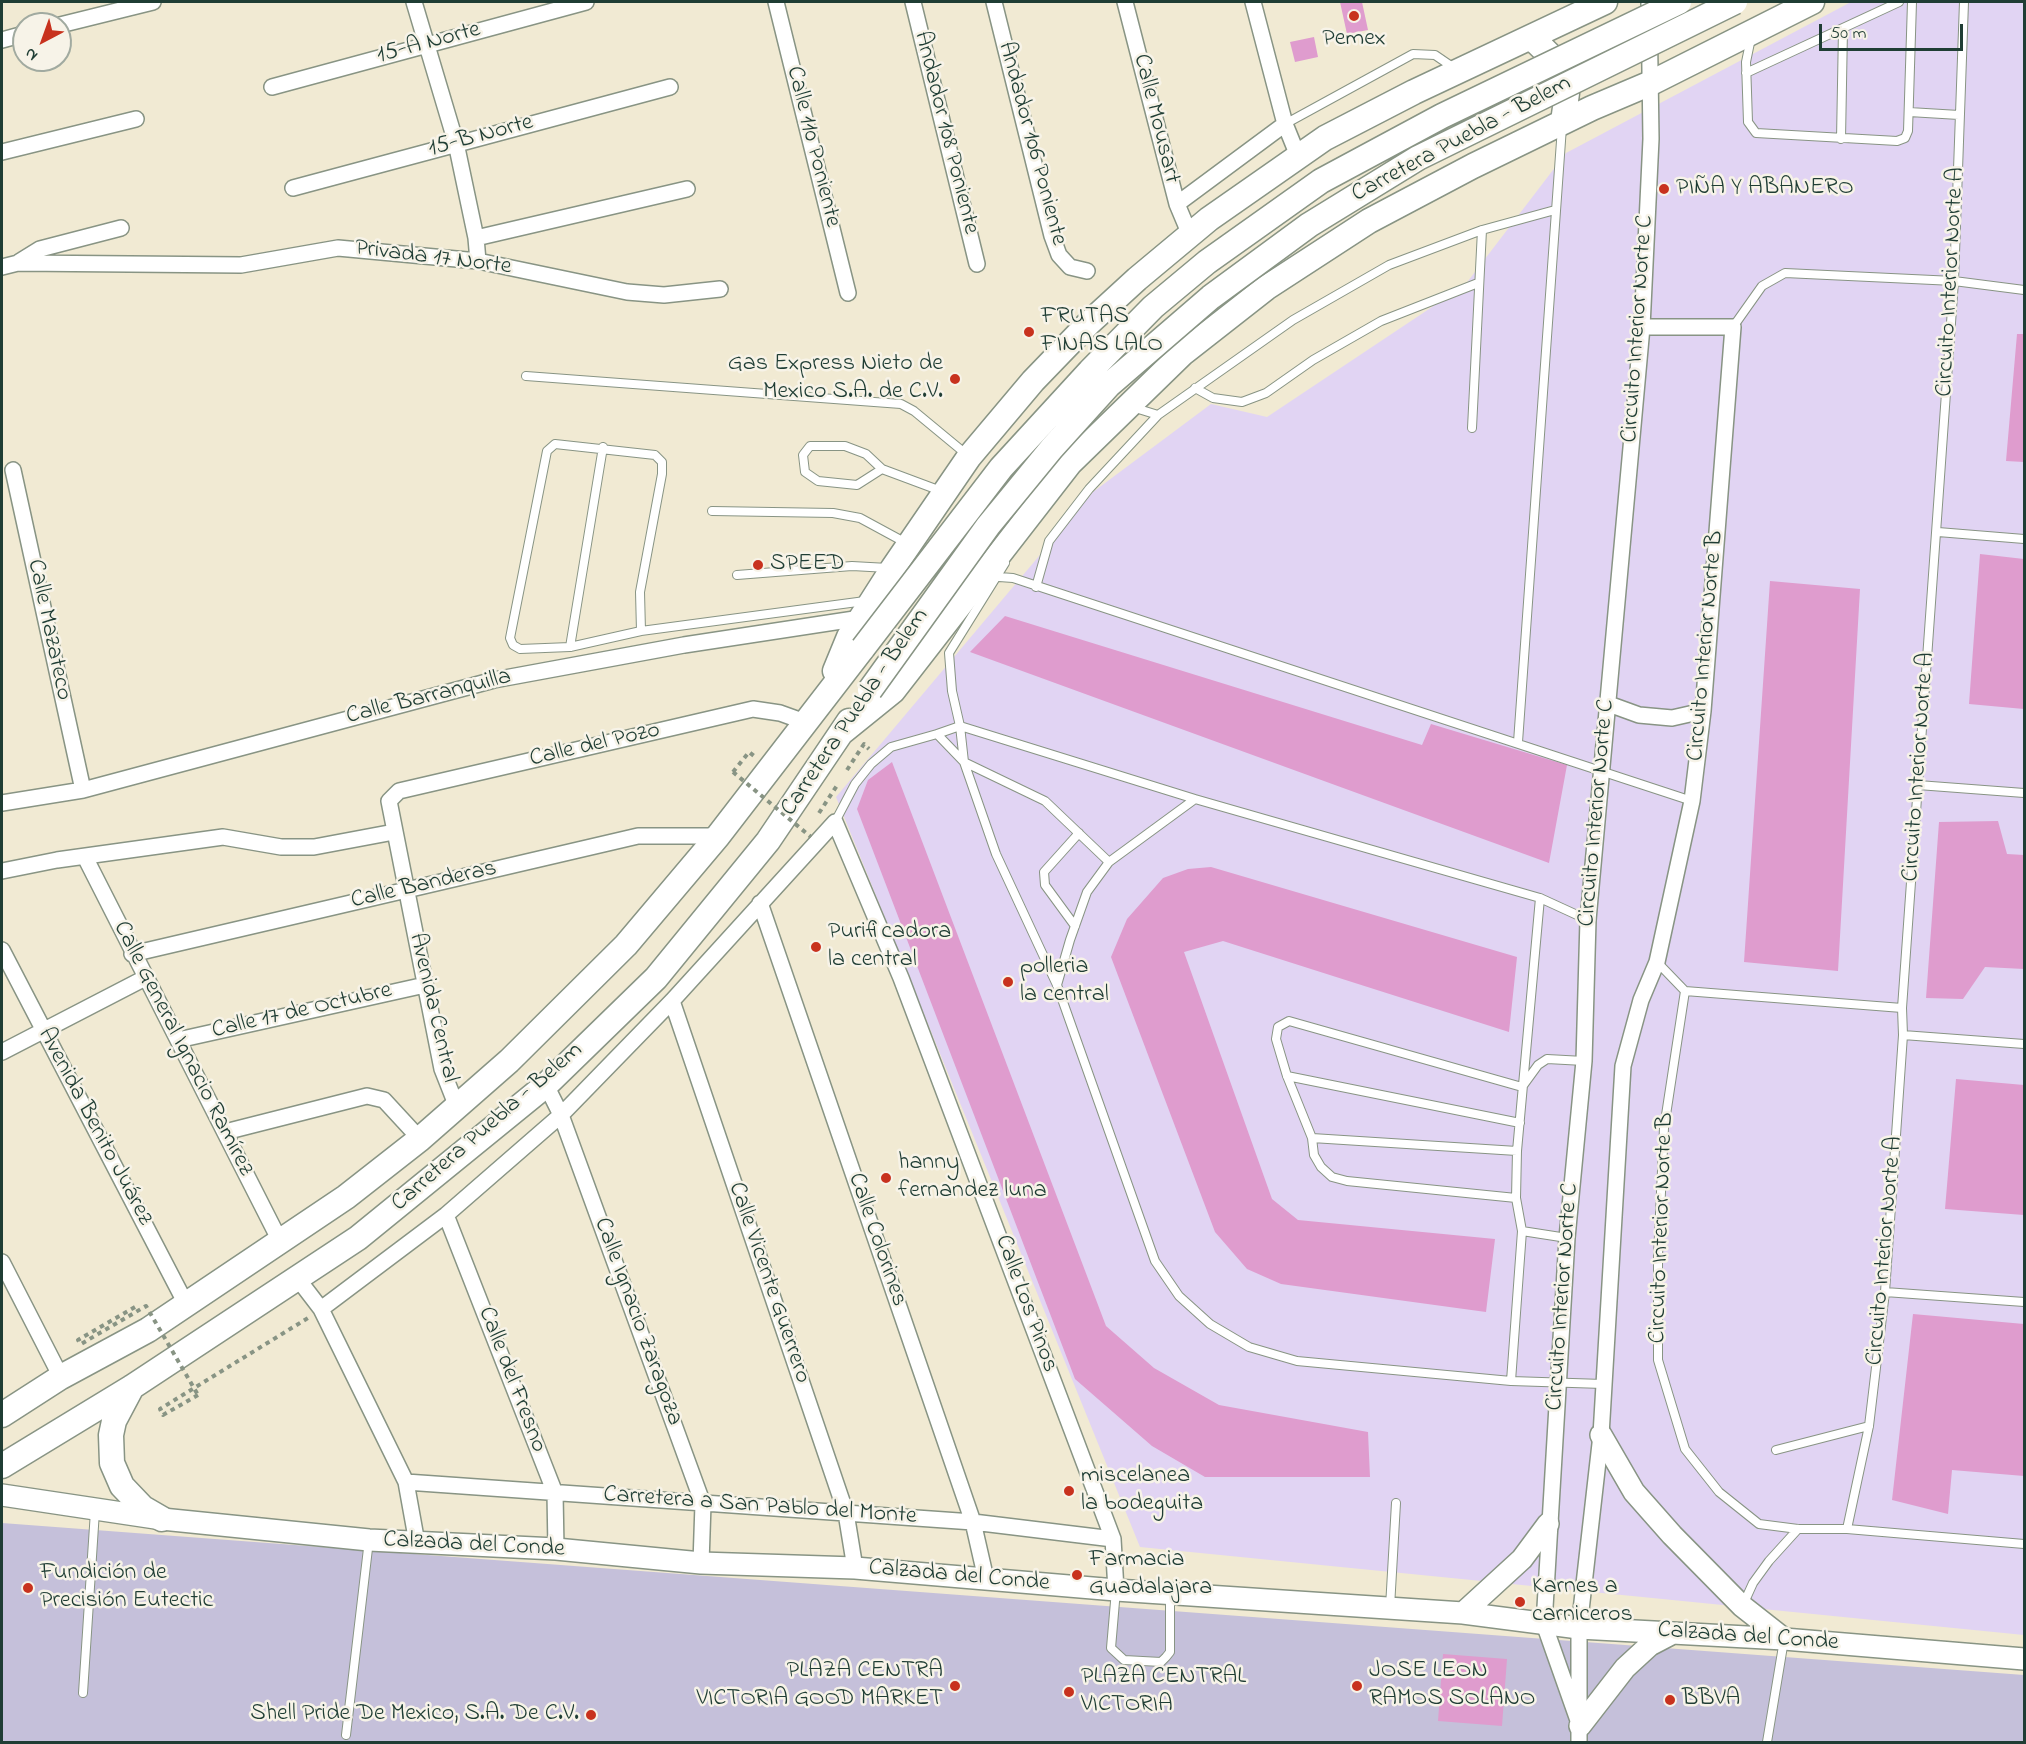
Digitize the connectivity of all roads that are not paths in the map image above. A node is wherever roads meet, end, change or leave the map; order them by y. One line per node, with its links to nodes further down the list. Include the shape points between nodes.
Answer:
1 (153, 2): 17 (street)
2 (414, 2): 21 (street)
3 (586, 2): 21 (street, 15-A Norte)
4 (776, 2): 53 (street, Calle 110 Poniente)
5 (913, 2): 46 (street, Andador 108 Poniente)
6 (994, 2): 48 (street, Andador 106 Poniente, via 1052,236 1059,255 1070,267)
7 (1125, 2): 38 (street, Calle Mousart)
8 (1252, 2): 31 (street)
9 (1605, 2): 20 (main road)
10 (1649, 2): 24 (street, Circuito Interior Norte C)
11 (1679, 2): 78 (main road, Carretera Puebla - Belem, bridge, via 1442,116 1358,161 1321,182 1207,262 1153,307 1001,468)
12 (1734, 2): 19 (main road); 83 (main road, Carretera Puebla - Belem, bridge, via 1418,158 1310,225 1211,297 1109,386 1052,448 988,526)
13 (1812, 2): 19 (main road)
14 (1899, 2): 18 (lane)
15 (1912, 2): 27 (lane)
16 (1964, 2): 28 (lane, Circuito Interior Norte A)
17 (72, 22)
18 (1843, 29): 23 (lane); 32 (lane)
19 (1752, 30): 23 (lane); 24 (main road)
20 (1531, 37): 22 (main road); 30 (main road, via 1560,65 1565,78)
21 (426, 46): 25 (street, 15-A Norte); 33 (street)
22 (1458, 71): 31 (lane, via 1435,55 1413,54); 35 (main road, via 1325,138)
23 (1746, 73): 32 (lane, via 1748,123 1756,132)
24 (1651, 83): 30 (main road); 54 (street, Circuito Interior Norte C)
25 (272, 87)
26 (670, 87): 33 (street, 15-B Norte)
27 (1909, 112): 28 (lane); 32 (lane, via 1905,138)
28 (1959, 115): 49 (lane, Circuito Interior Norte A)
29 (136, 119): 34 (street)
30 (1563, 122): 39 (lane); 58 (main road, via 1369,221 1276,282 1184,353)
31 (1286, 124): 35 (street); 38 (street)
32 (1841, 139)
33 (456, 143): 36 (street, 15-B Norte); 43 (street)
34 (2, 152)
35 (1299, 156): 42 (main road)
36 (293, 188)
37 (687, 189): 43 (street)
38 (1177, 204): 42 (street, Calle Mousart)
39 (1555, 210): 41 (lane); 85 (lane)
40 (121, 228): 45 (street, via 40,249)
41 (1482, 230): 50 (lane); 57 (lane, via 1389,265 1293,320)
42 (1190, 235): 62 (main road, via 1089,322)
43 (476, 238): 44 (street)
44 (478, 261): 45 (street, Privada 17 Norte, via 338,248 241,265); 51 (street, Privada 17 Norte, via 627,292 664,295)
45 (18, 262): 47 (street, Privada 17 Norte)
46 (977, 264)
47 (2, 267)
48 (1088, 271)
49 (1954, 281): 52 (lane); 55 (lane, via 1785,273 1762,286); 68 (lane, Circuito Interior Norte A)
50 (1478, 283): 57 (lane, via 1381,321 1266,393 1242,402 1213,398); 60 (lane)
51 (720, 289)
52 (2025, 290)
53 (848, 293)
54 (1642, 327): 55 (street); 79 (street, Circuito Interior Norte C)
55 (1733, 327): 80 (street, Circuito Interior Norte B)
56 (526, 376): 62 (lane, via 901,404)
57 (1195, 388): 59 (lane)
58 (1128, 406): 59 (lane); 67 (main road, via 1070,463)
59 (1158, 415): 74 (lane, via 1089,489 1048,541)
60 (1472, 428)
61 (603, 447): 76 (lane, via 655,455 662,462 640,592); 77 (lane); 77 (lane, via 555,444 547,451 510,638 520,649)
62 (969, 457): 65 (main road)
63 (13, 470): 89 (street, Calle Mazateco)
64 (882, 470): 64 (lane, via 866,454 845,446 810,446 803,455 806,472 818,481 857,485); 65 (lane)
65 (945, 493): 70 (main road)
66 (712, 511): 70 (lane, via 833,513 860,518)
67 (1021, 525): 73 (lane); 83 (main road, via 893,691)
68 (1938, 532): 69 (lane); 88 (lane, Circuito Interior Norte A)
69 (2025, 539)
70 (909, 544): 71 (main road)
71 (893, 568): 72 (lane); 75 (main road)
72 (737, 575)
73 (999, 577): 74 (lane); 82 (lane, via 949,652)
74 (1036, 587): 85 (lane)
75 (867, 609): 76 (lane); 78 (main road, via 849,637); 89 (street, Calle Barranquilla, via 494,680)
76 (641, 631): 77 (lane)
77 (570, 647)
78 (825, 695): 81 (main road, Carretera Puebla - Belem)
79 (1606, 703): 80 (street, via 1639,715 1672,718); 87 (street, Circuito Interior Norte C)
80 (1702, 711): 93 (street, Circuito Interior Norte B)
81 (805, 722): 92 (street, Calle del Pozo, via 780,713 753,710 399,791); 98 (main road, Carretera Puebla - Belem)
82 (960, 726): 84 (lane); 86 (lane); 91 (lane)
83 (841, 733): 118 (main road, Carretera Puebla - Belem, via 768,842 656,978)
84 (937, 734): 86 (lane); 95 (lane, via 891,747 871,764 855,784)
85 (1518, 742): 87 (lane)
86 (964, 762): 97 (lane, via 1045,801); 112 (lane, via 996,854)
87 (1601, 770): 93 (lane); 105 (street, Circuito Interior Norte C)
88 (1918, 785): 90 (lane); 115 (lane, Circuito Interior Norte A)
89 (83, 790): 94 (street, Calle Barranquilla)
90 (2025, 793)
91 (1195, 799): 100 (lane); 103 (lane)
92 (388, 801): 96 (street, Avenida Central)
93 (1692, 801): 109 (street, Circuito Interior Norte B)
94 (2, 803)
95 (835, 822): 104 (street); 167 (street, Calle Los Pinos, via 917,1020)
96 (394, 832): 99 (street, via 314,847 281,847 223,837); 102 (street, Avenida Central)
97 (1079, 833): 100 (lane); 106 (lane, via 1044,872 1045,885)
98 (718, 836): 102 (street, Calle Banderas, via 638,836); 127 (main road, Carretera Puebla - Belem, via 626,945 571,1002)
99 (85, 857): 101 (street); 108 (street, Calle General Ignacio Ramírez)
100 (1109, 862): 106 (lane, via 1087,892)
101 (2, 871)
102 (405, 891): 108 (street, Calle Banderas); 111 (street, Avenida Central)
103 (1540, 898): 105 (lane); 126 (lane)
104 (760, 903): 114 (street); 163 (street, Calle Colorines)
105 (1588, 920): 123 (street, Circuito Interior Norte C)
106 (1075, 926): 112 (lane)
107 (2, 950): 116 (street, Avenida Benito Juárez)
108 (132, 954): 110 (street, Calle General Ignacio Ramírez)
109 (1657, 962): 113 (lane); 148 (street, Circuito Interior Norte C, via 1641,1000 1623,1066)
110 (145, 978): 116 (street); 119 (street, Calle General Ignacio Ramírez)
111 (425, 985): 119 (street, Calle 17 de Octubre); 127 (street, Avenida Central, via 442,1069)
112 (1057, 985): 146 (lane, via 1155,1261 1179,1296 1210,1324 1249,1347 1297,1360)
113 (1685, 991): 115 (lane); 165 (lane, Circuito Interior Norte B, via 1665,1128 1658,1256 1658,1360 1685,1449 1719,1492 1759,1524)
114 (672, 1000): 122 (street); 161 (street, Calle Vicente Guerrero)
115 (1902, 1008): 117 (lane, Circuito Interior Norte A)
116 (44, 1031): 121 (street); 143 (street, Avenida Benito Juárez)
117 (1903, 1035): 120 (lane); 141 (lane, Circuito Interior Norte A)
118 (592, 1039): 122 (street); 125 (main road, Carretera Puebla - Belem)
119 (178, 1040): 130 (street, Calle General Ignacio Ramírez)
120 (2025, 1044)
121 (2, 1052)
122 (614, 1060): 128 (street)
123 (1584, 1061): 126 (lane, via 1547,1059); 137 (street, Circuito Interior Norte C)
124 (1287, 1076): 126 (lane, via 1276,1039 1278,1027 1289,1021); 129 (lane); 131 (lane)
125 (546, 1085): 128 (street, Calle Ignacio Zaragoza); 140 (main road, Carretera Puebla - Belem, via 358,1238)
126 (1522, 1088): 129 (lane)
127 (457, 1107): 132 (main road, Carretera Puebla - Belem)
128 (561, 1115): 135 (street); 159 (street, Calle Ignacio Zaragoza)
129 (1520, 1123): 133 (lane)
130 (225, 1132): 132 (street, via 367,1096 384,1100); 138 (street, Calle General Ignacio Ramírez)
131 (1312, 1138): 133 (lane); 134 (lane, via 1314,1155 1332,1177)
132 (420, 1139): 138 (main road, Carretera Puebla - Belem, via 346,1197)
133 (1517, 1151): 134 (lane)
134 (1516, 1198): 136 (lane)
135 (446, 1215): 144 (street); 156 (street, Calle del Fresno)
136 (1522, 1231): 137 (lane); 146 (lane)
137 (1567, 1238): 147 (street, Circuito Interior Norte C)
138 (280, 1241): 143 (main road, Carretera Puebla - Belem)
139 (2, 1262): 145 (street)
140 (298, 1279): 144 (street); 149 (main road, Carretera Puebla - Belem)
141 (1886, 1292): 142 (lane); 151 (lane, Circuito Interior Norte A)
142 (2025, 1302)
143 (186, 1304): 145 (main road, Carretera Puebla - Belem, via 148,1330)
144 (321, 1309): 155 (street)
145 (61, 1377): 150 (main road, Carretera Puebla - Belem)
146 (1511, 1381): 147 (lane)
147 (1558, 1382): 148 (lane); 164 (street, Circuito Interior Norte C)
148 (1603, 1384): 152 (street, Circuito Interior Norte C)
149 (132, 1387): 154 (main road, Carretera Puebla - Belem); 162 (main road, via 114,1421 112,1463 122,1486 143,1508)
150 (2, 1414)
151 (1869, 1426): 153 (lane); 166 (lane, Circuito Interior Norte A)
152 (1601, 1435): 177 (street, via 1634,1492); 181 (street, Circuito Interior Norte C)
153 (1776, 1450)
154 (2, 1466)
155 (406, 1482): 156 (street, Carretera a San Pablo del Monte); 169 (street)
156 (555, 1493): 159 (street, Carretera a San Pablo del Monte); 171 (street, Calle del Fresno)
157 (2, 1495): 160 (street, Calzada del Conde)
158 (1396, 1503): 178 (lane)
159 (703, 1504): 161 (street, Carretera a San Pablo del Monte); 172 (street, Calle Ignacio Zaragoza)
160 (95, 1511): 162 (street, Calzada del Conde); 185 (lane)
161 (846, 1513): 163 (street, Carretera a San Pablo del Monte); 173 (street, Calle Vicente Guerrero)
162 (162, 1519): 168 (street, Calzada del Conde)
163 (974, 1522): 167 (street, Carretera a San Pablo del Monte); 174 (street, Calle Colorines)
164 (1548, 1524): 179 (street, via 1522,1558); 180 (street, Circuito Interior Norte C)
165 (1798, 1529): 166 (lane, Circuito Interior Norte B); 177 (lane, via 1758,1576)
166 (1847, 1529): 170 (lane, Circuito Interior Norte B)
167 (1113, 1539): 175 (street, Calle Los Pinos)
168 (369, 1540): 169 (street, Calzada del Conde); 186 (lane)
169 (417, 1543): 171 (street, Calzada del Conde)
170 (2025, 1544)
171 (556, 1549): 172 (street, Calzada del Conde)
172 (701, 1563): 173 (street, Calzada del Conde)
173 (855, 1568): 174 (street, Calzada del Conde)
174 (986, 1579): 175 (street, Calzada del Conde)
175 (1116, 1590): 176 (street, Calzada del Conde); 176 (lane, via 1111,1648 1124,1660 1161,1662 1166,1658 1170,1652)
176 (1170, 1594): 178 (street, Calzada del Conde)
177 (1742, 1606): 183 (street)
178 (1390, 1608): 179 (street, Calzada del Conde)
179 (1463, 1613): 180 (street, Calzada del Conde)
180 (1544, 1624): 181 (street, Calzada del Conde); 187 (street)
181 (1579, 1628): 182 (street, Calzada del Conde); 187 (street, Circuito Interior Norte C)
182 (1673, 1633): 183 (street, Calzada del Conde); 187 (street, via 1650,1645 1625,1668)
183 (1784, 1639): 184 (street, Calzada del Conde); 188 (lane)
184 (2025, 1659)
185 (83, 1693)
186 (346, 1735)
187 (1579, 1735)
188 (1767, 1743)

